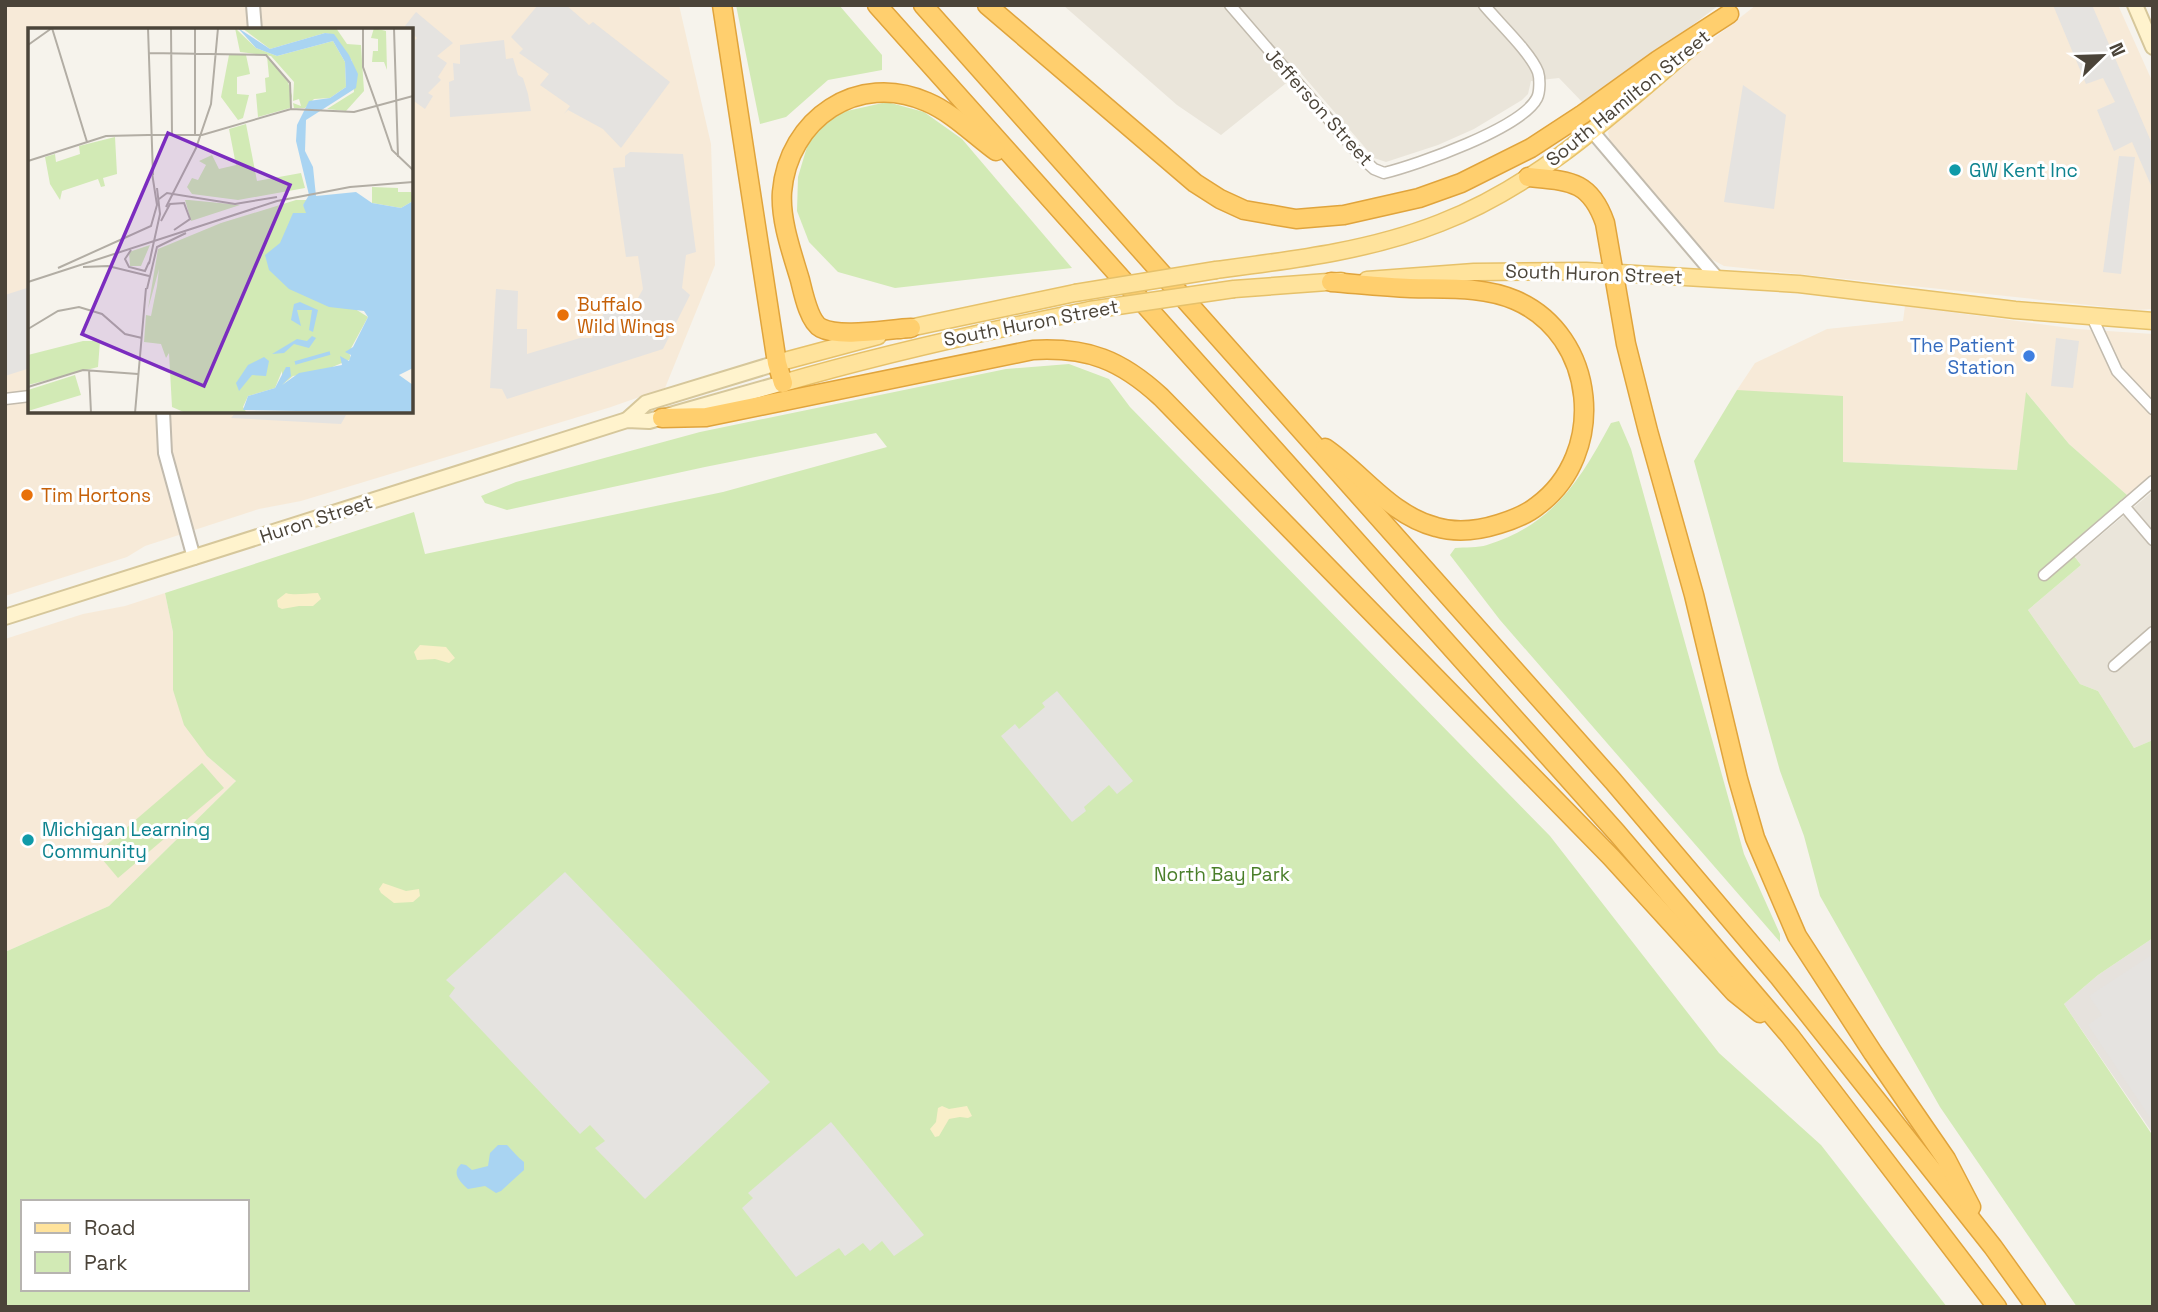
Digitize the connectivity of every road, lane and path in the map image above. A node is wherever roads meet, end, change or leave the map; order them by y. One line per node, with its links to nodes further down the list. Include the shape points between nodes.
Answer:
1 (253, 5): 10 (street)
2 (722, 5): 22 (highway)
3 (877, 5): 13 (highway)
4 (923, 5): 30 (highway)
5 (987, 5): 9 (highway, via 1195,183 1244,210 1296,219 1345,215 1419,198 1493,168 1558,132)
6 (1230, 5): 7 (street, Jefferson Street, via 1363,159 1384,173 1451,152 1493,131 1538,97 1539,74 1533,63)
7 (1484, 5)
8 (2134, 5): 11 (main road)
9 (1735, 10): 12 (main road, South Hamilton Street)
10 (255, 28)
11 (2153, 47)
12 (1592, 131): 14 (main road, South Hamilton Street); 17 (street)
13 (1026, 173): 21 (highway, via 943,109 906,95 868,94 842,102 807,127 785,169 782,196 811,315 819,327 832,332); 39 (highway, via 1608,822)
14 (1528, 177): 15 (main road, South Hamilton Street, via 1439,224 1384,242); 16 (highway, via 1569,182 1592,195 1605,223)
15 (1316, 256): 21 (main road, South Huron Street, bridge, via 1076,293)
16 (1613, 273): 17 (main road, South Huron Street); 18 (main road, South Huron Street, via 1474,272); 40 (highway, via 1647,431 1755,838 1797,936 1946,1160)
17 (1717, 278): 19 (main road, South Huron Street)
18 (1331, 282): 23 (main road, South Huron Street, bridge, via 1234,289 1090,310 874,356); 30 (highway, via 1459,288 1516,300 1547,321 1571,350 1581,377 1585,424 1570,468 1537,506 1515,519 1462,531 1412,518)
19 (2092, 317): 20 (main road, South Huron Street); 26 (street, via 2117,371)
20 (2153, 321)
21 (911, 327): 22 (main road, South Huron Street)
22 (777, 363): 23 (highway); 29 (main road, South Huron Street, via 646,403)
23 (783, 383): 28 (main road, South Huron Street)
24 (28, 396): 25 (street)
25 (5, 399)
26 (2153, 409)
27 (163, 413): 34 (street, via 165,453)
28 (662, 418): 29 (main road, South Huron Street); 39 (highway, via 706,416 1033,350 1098,356 1138,376 1611,857 1734,992)
29 (627, 420): 34 (main road, Huron Street)
30 (1303, 433): 40 (highway, via 1613,781 1779,977)
31 (2153, 481): 32 (street)
32 (2124, 506): 33 (street); 35 (street)
33 (2153, 540)
34 (194, 558): 36 (main road, Huron Street)
35 (2044, 575)
36 (5, 617)
37 (2153, 632): 38 (street)
38 (2114, 666)
39 (1790, 1036): 41 (highway)
40 (1993, 1247): 42 (highway)
41 (1997, 1307)
42 (2036, 1307)

